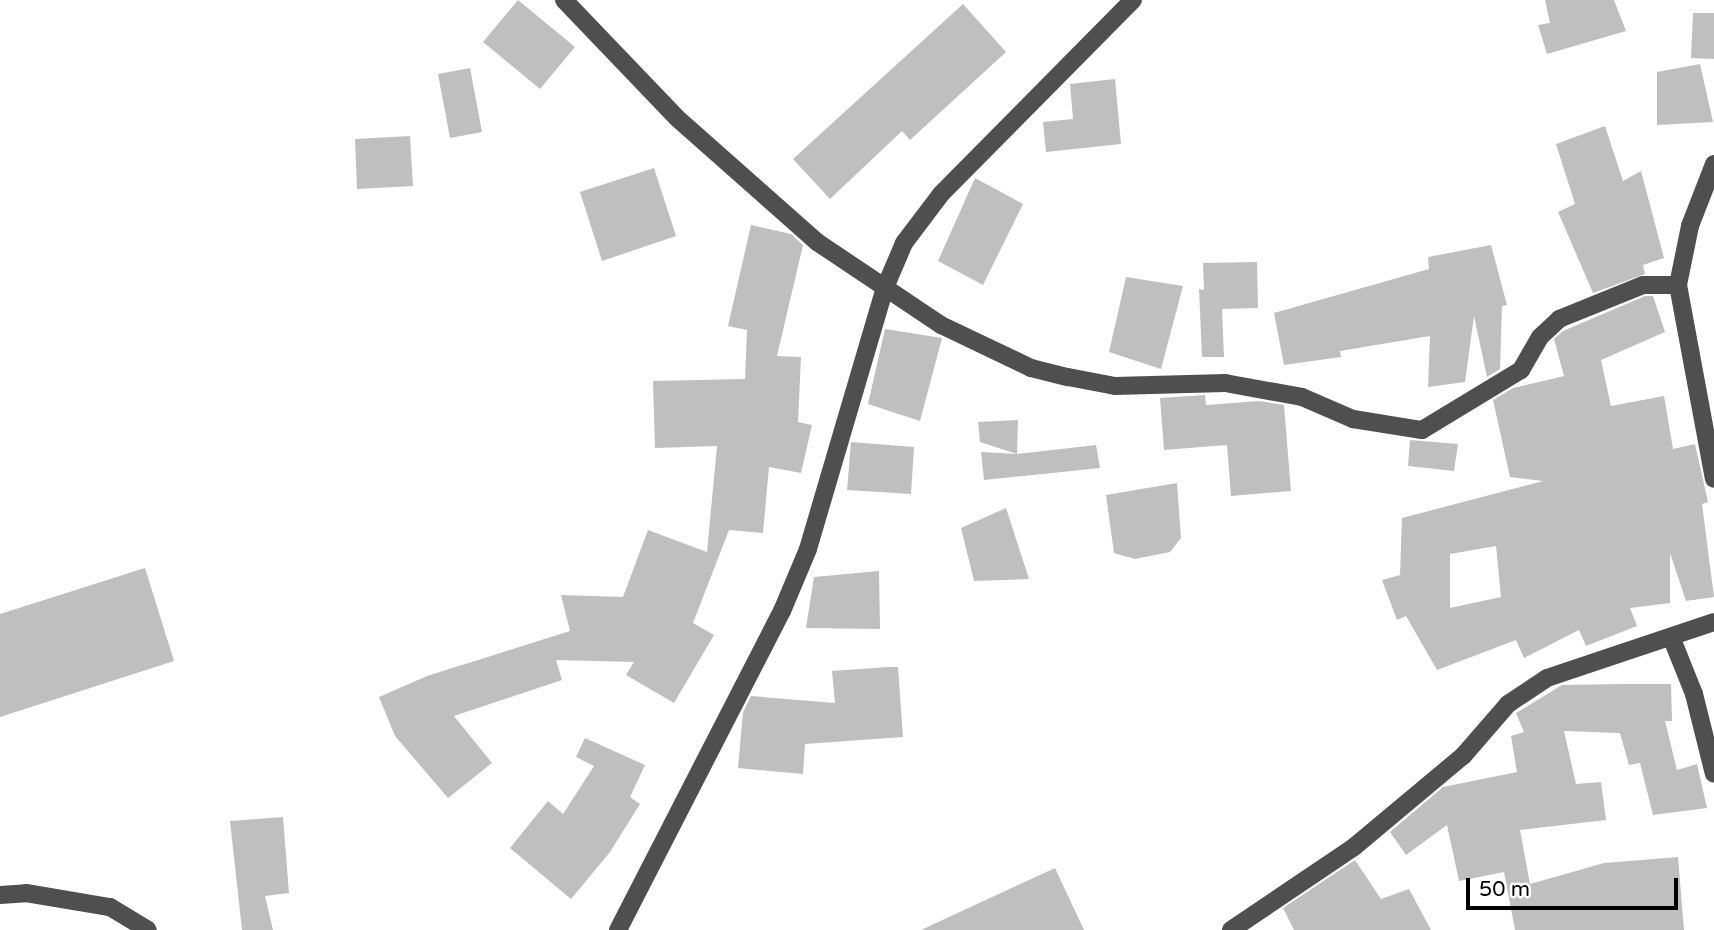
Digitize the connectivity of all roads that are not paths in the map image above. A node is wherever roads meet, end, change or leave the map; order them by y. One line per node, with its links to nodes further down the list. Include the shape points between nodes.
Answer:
1 (564, 0): 5 (street, via 677,118 817,242)
2 (1133, 0): 5 (street, via 941,194 904,243)
3 (1714, 164): 4 (street, via 1689,226)
4 (1678, 285): 5 (street, via 1643,285 1559,319 1540,337 1521,370 1422,430 1353,419 1302,397 1225,383 1115,386 1068,377 994,351); 6 (street)
5 (884, 290): 12 (street, via 829,489 798,574 671,833)
6 (1714, 479)
7 (1714, 622): 8 (street)
8 (1672, 639): 9 (street, via 1694,694); 13 (street, via 1546,678 1508,704 1463,756 1354,847)
9 (1714, 774)
10 (0, 895): 11 (street, via 26,893 110,907)
11 (148, 930)
12 (618, 930)
13 (1231, 930)

